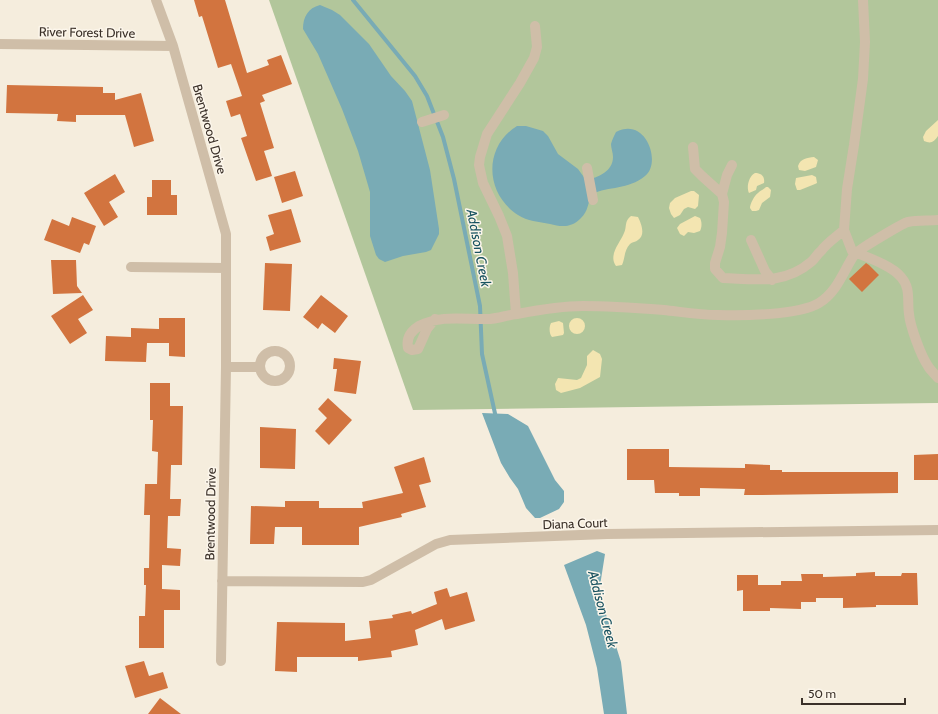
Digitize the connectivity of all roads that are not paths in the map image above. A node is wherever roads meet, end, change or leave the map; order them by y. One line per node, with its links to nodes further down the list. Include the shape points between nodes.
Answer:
1 (156, 0): 5 (street, Brentwood Drive)
2 (863, 0): 14 (street, via 863,79 847,189)
3 (535, 26): 20 (street, via 537,47 534,58 487,134 479,165 483,183 508,241)
4 (0, 44): 5 (street, River Forest Drive)
5 (173, 46): 18 (street, Brentwood Drive, via 226,234)
6 (444, 115): 7 (street)
7 (425, 121)
8 (693, 147): 11 (street, via 695,169)
9 (732, 165): 11 (street)
10 (587, 168): 12 (street)
11 (722, 194): 19 (street, via 723,226 715,269 723,278)
12 (593, 200)
13 (938, 220): 16 (street, via 907,222)
14 (844, 230): 16 (street); 19 (street, via 800,270)
15 (751, 240): 19 (street)
16 (855, 253): 20 (street, via 831,293 808,309 744,316 717,316 610,306 581,306); 24 (street, via 891,269 906,285 913,331 928,366)
17 (132, 267): 18 (street)
18 (226, 268): 22 (street, Brentwood Drive)
19 (772, 280)
20 (516, 314): 21 (street, via 490,319)
21 (435, 319)
22 (226, 367): 23 (street); 26 (street, Brentwood Drive)
23 (259, 367)
24 (938, 378)
25 (938, 530): 26 (street, Diana Court, via 607,534 450,540 436,544 363,582)
26 (222, 581): 27 (street, Brentwood Drive)
27 (221, 661)

